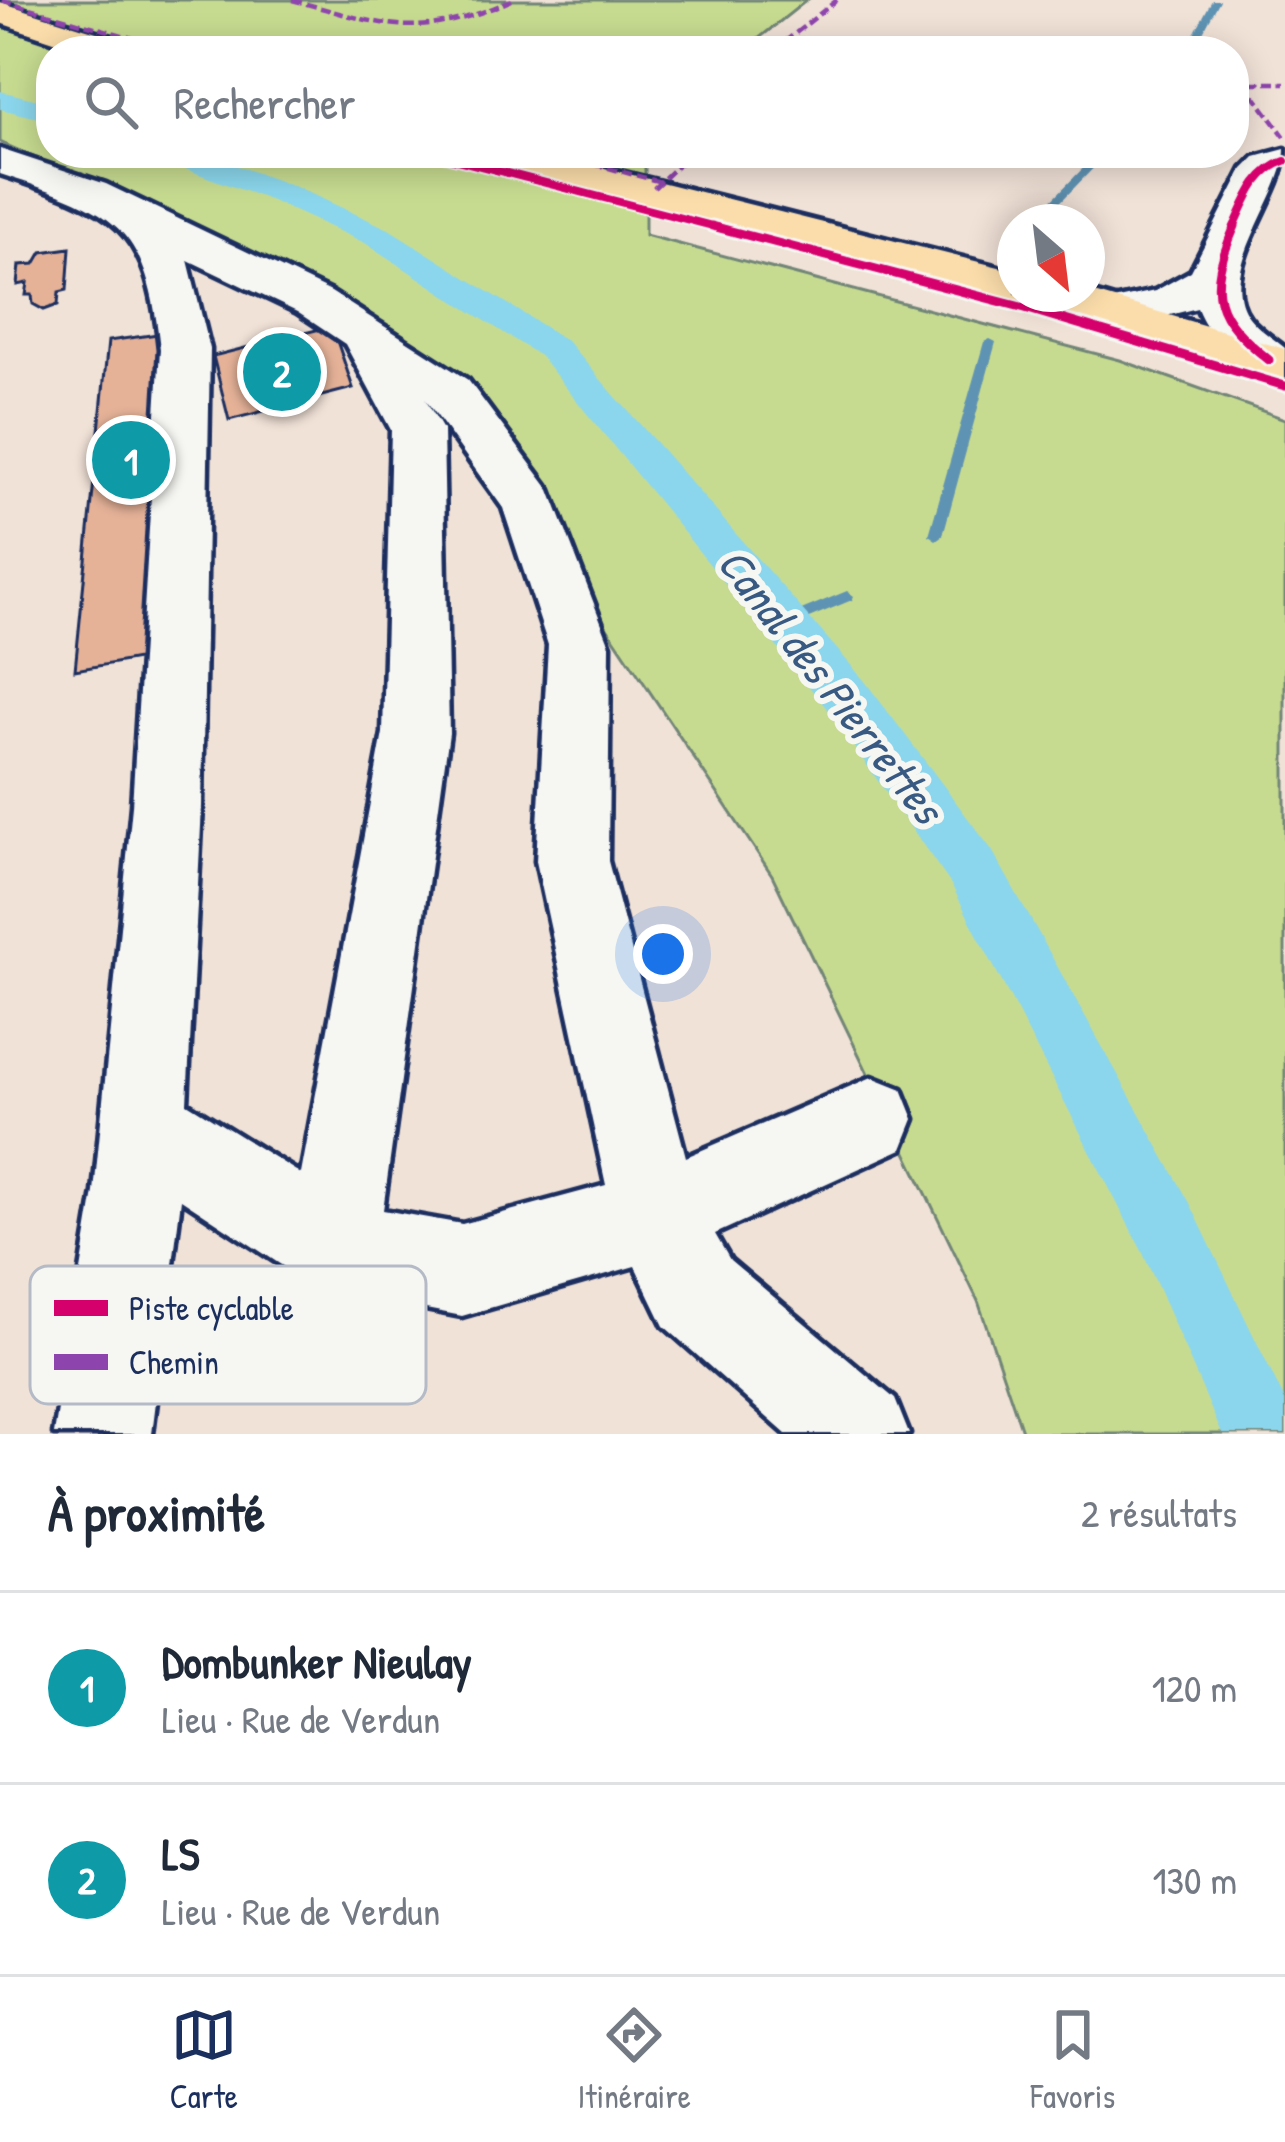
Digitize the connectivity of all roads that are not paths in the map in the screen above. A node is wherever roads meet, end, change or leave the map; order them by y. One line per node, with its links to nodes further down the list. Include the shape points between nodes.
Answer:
1 (0, 12): 3 (main road)
2 (0, 29): 4 (main road)
3 (73, 36)
4 (36, 38)
5 (0, 160): 8 (street)
6 (1285, 161): 9 (street, via 1258,178)
7 (556, 168): 10 (main road)
8 (137, 219): 13 (street); 16 (street, via 178,297 185,369)
9 (1220, 270): 12 (street, via 1177,302); 14 (street, via 1219,308)
10 (997, 280)
11 (1105, 311): 12 (main road)
12 (1117, 314): 14 (main road)
13 (360, 332): 17 (street, via 450,392 530,504 579,645 572,861); 18 (street, via 417,430 416,733)
14 (1277, 363)
15 (872, 1119): 17 (street)
16 (143, 1124): 18 (street); 19 (street)
17 (657, 1215): 18 (street, via 462,1270); 22 (street, via 697,1293)
18 (332, 1246)
19 (127, 1266)
20 (107, 1404): 21 (street)
21 (103, 1434)
22 (860, 1434)

